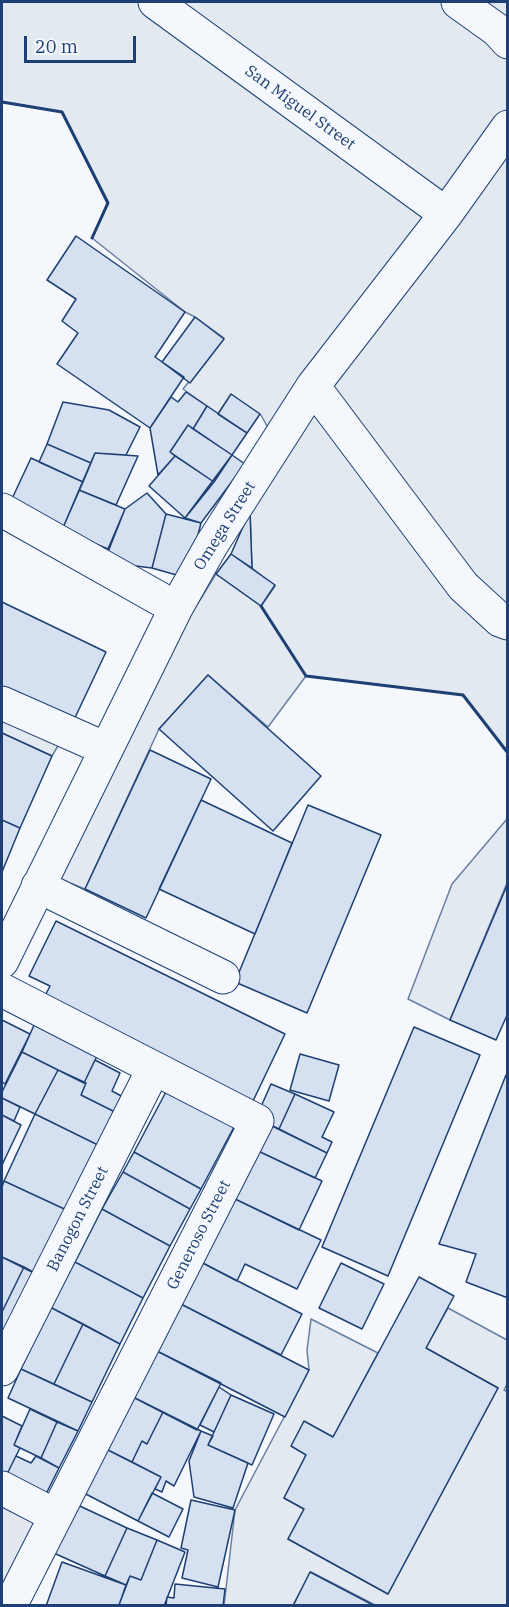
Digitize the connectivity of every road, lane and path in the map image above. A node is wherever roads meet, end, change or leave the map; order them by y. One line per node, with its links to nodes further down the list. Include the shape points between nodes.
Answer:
1 (155, 2): 5 (street, San Miguel Street)
2 (458, 2): 3 (street)
3 (507, 42)
4 (507, 127): 5 (street, Omega Street)
5 (446, 214): 6 (street, Omega Street)
6 (313, 386): 8 (street, Omega Street); 9 (street, via 463,586)
7 (2, 510): 8 (street)
8 (176, 608): 11 (street, Omega Street)
9 (507, 623)
10 (2, 703): 11 (street)
11 (106, 749): 12 (street, Omega Street)
12 (38, 886): 13 (street, Omega Street); 14 (street)
13 (2, 961)
14 (223, 977)
15 (2, 990): 16 (street, Generoso Street)
16 (154, 1068): 17 (street, Banogon Street); 19 (street, Generoso Street, via 257,1121)
17 (2, 1369)
18 (2, 1488): 19 (street)
19 (56, 1516): 20 (street, Generoso Street)
20 (10, 1605)

